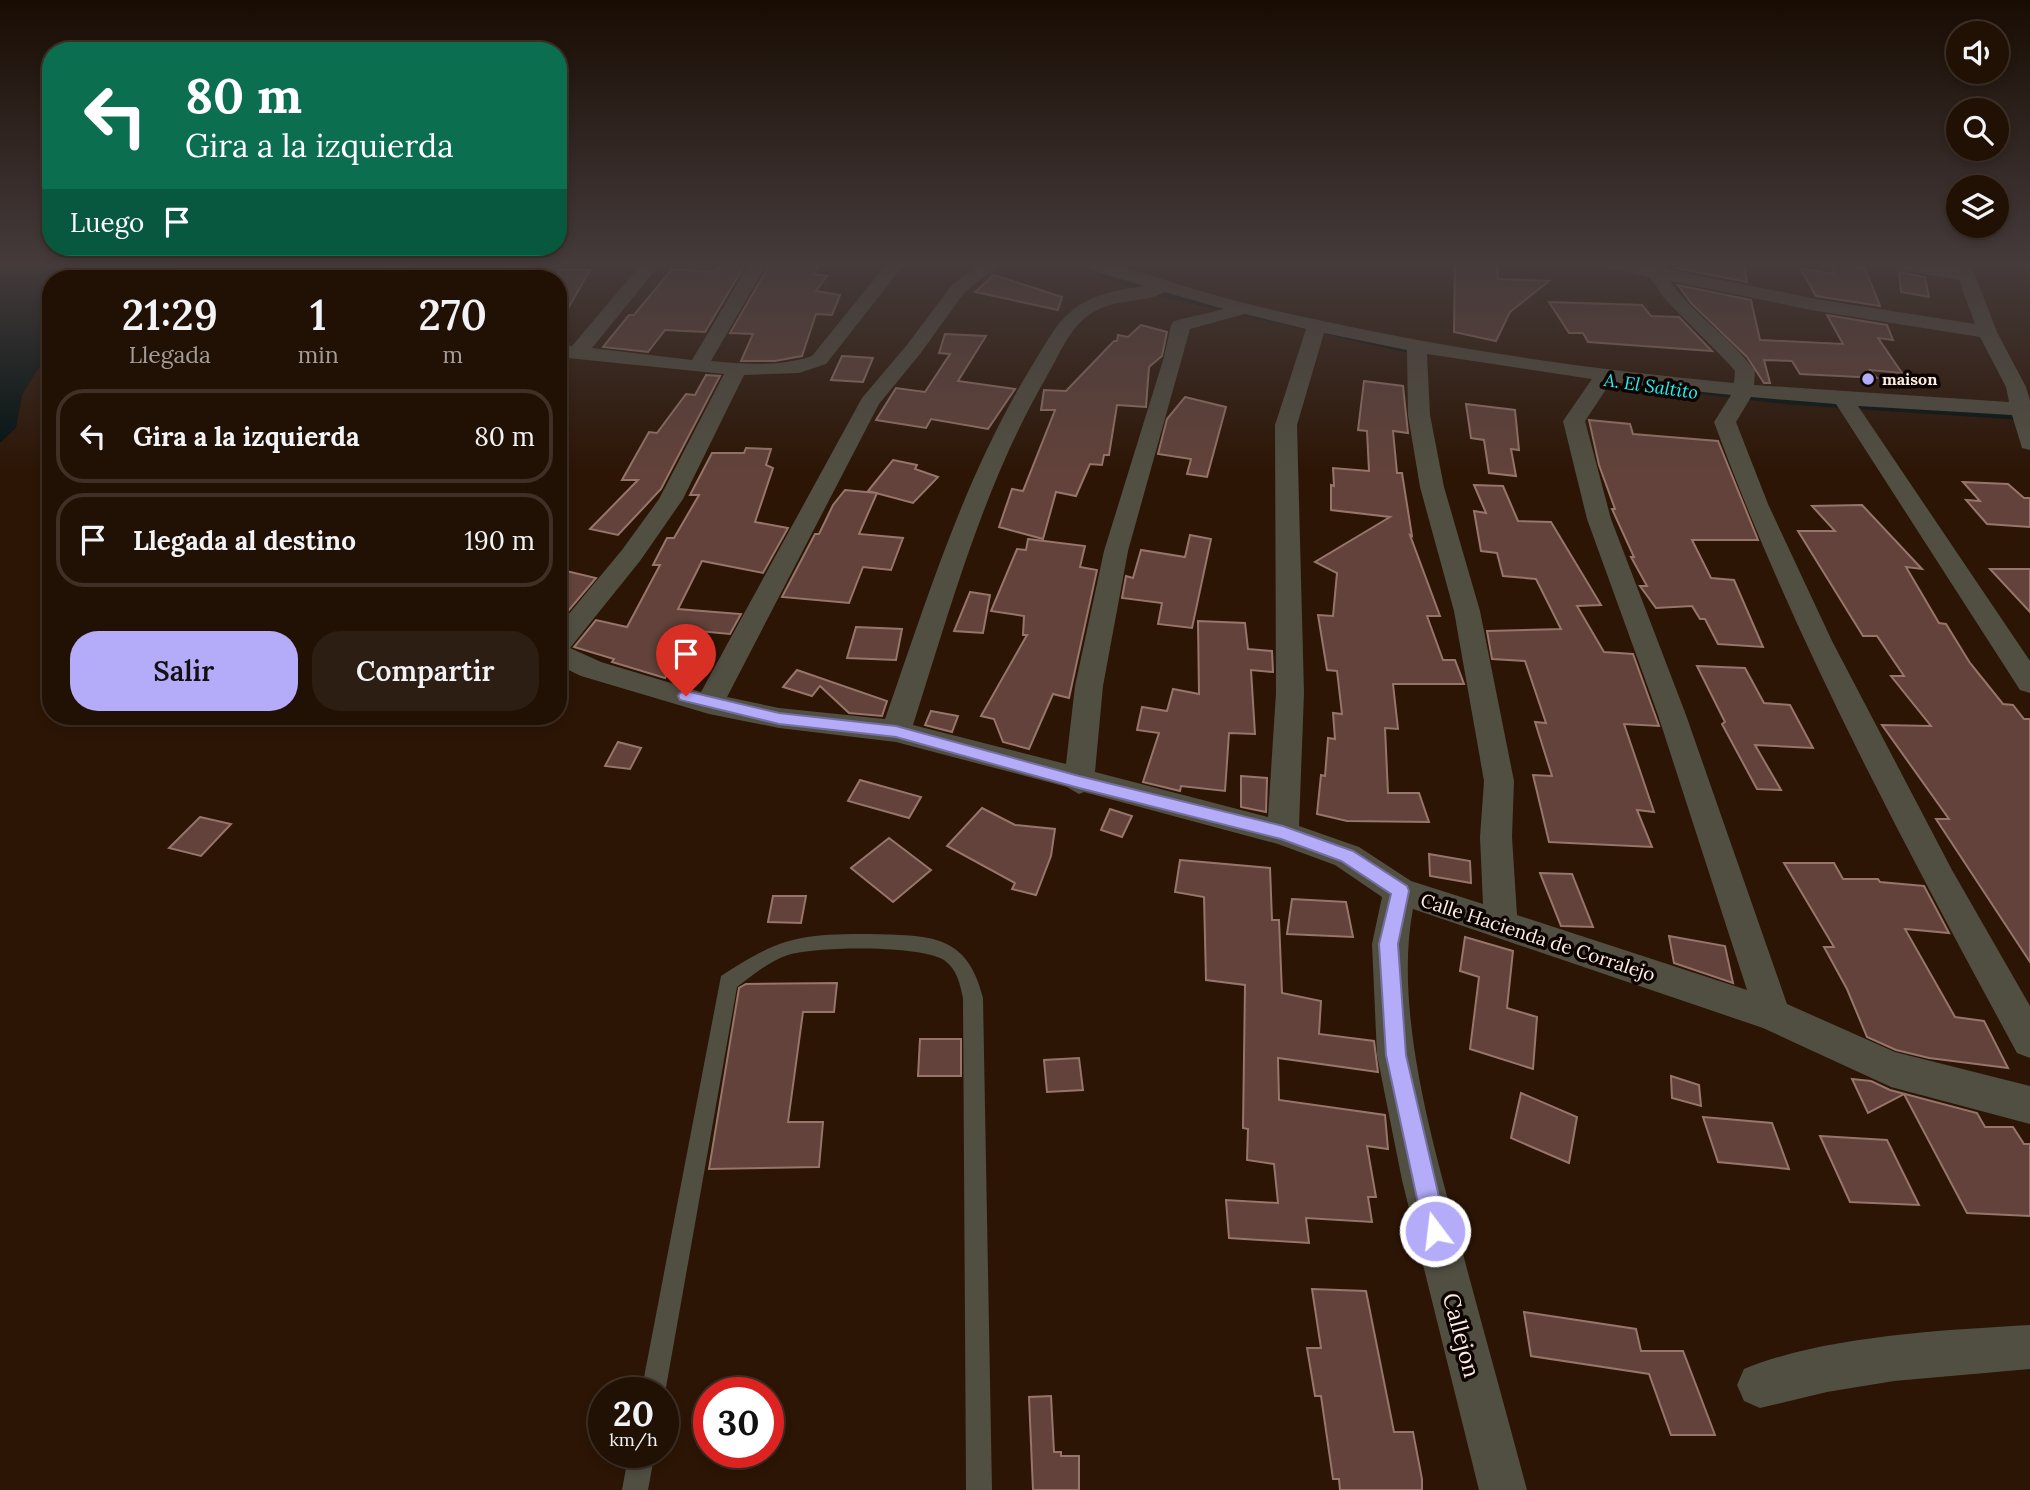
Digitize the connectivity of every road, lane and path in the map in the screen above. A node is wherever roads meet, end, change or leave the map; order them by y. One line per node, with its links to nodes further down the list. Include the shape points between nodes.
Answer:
1 (587, 332): 12 (street)
2 (718, 332): 13 (street)
3 (842, 332): 14 (street, via 811,366)
4 (927, 332): 23 (street, via 869,402)
5 (1065, 332): 24 (street, via 1021,399 975,497)
6 (1180, 332): 25 (street, via 1116,551 1089,687)
7 (1315, 332): 26 (street, via 1286,425 1290,693)
8 (1340, 332): 11 (street)
9 (1709, 332): 16 (street, via 1745,371)
10 (1987, 332): 18 (street)
11 (1417, 346): 15 (street); 28 (street, via 1419,415 1430,475 1467,611 1499,781 1496,837)
12 (568, 351): 13 (street)
13 (698, 366): 14 (street)
14 (737, 369): 20 (street, via 670,500)
15 (1604, 376): 16 (street); 29 (street, via 1574,421 1599,519 1672,715)
16 (1743, 392): 17 (street); 30 (street, via 1725,422 1756,504 1818,641 1940,880)
17 (1843, 400): 18 (street); 22 (street)
18 (2026, 410): 19 (street)
19 (2030, 443)
20 (567, 634)
21 (567, 658): 23 (street, Calle Hacienda de Corralejo)
22 (2030, 683)
23 (709, 704): 24 (street, Calle Hacienda de Corralejo, via 779,718)
24 (896, 731): 25 (street, Calle Hacienda de Corralejo)
25 (1079, 782): 26 (street, Calle Hacienda de Corralejo)
26 (1283, 833): 27 (street, Calle Hacienda de Corralejo, via 1347,856)
27 (1400, 891): 28 (street, Calle Hacienda de Corralejo); 38 (street, Callejon, via 1389,944 1396,1055 1422,1180)
28 (1501, 926): 29 (street, Calle Hacienda de Corralejo)
29 (1773, 1015): 31 (street, Calle Hacienda de Corralejo, via 1891,1069)
30 (2030, 1041)
31 (2030, 1105)
32 (2030, 1348): 34 (street, via 1840,1365)
33 (656, 1377): 37 (lane, via 728,982 788,947 823,942 932,947 958,962 973,998)
34 (1759, 1385)
35 (639, 1468): 36 (lane)
36 (635, 1490)
37 (979, 1490)
38 (1503, 1490)

